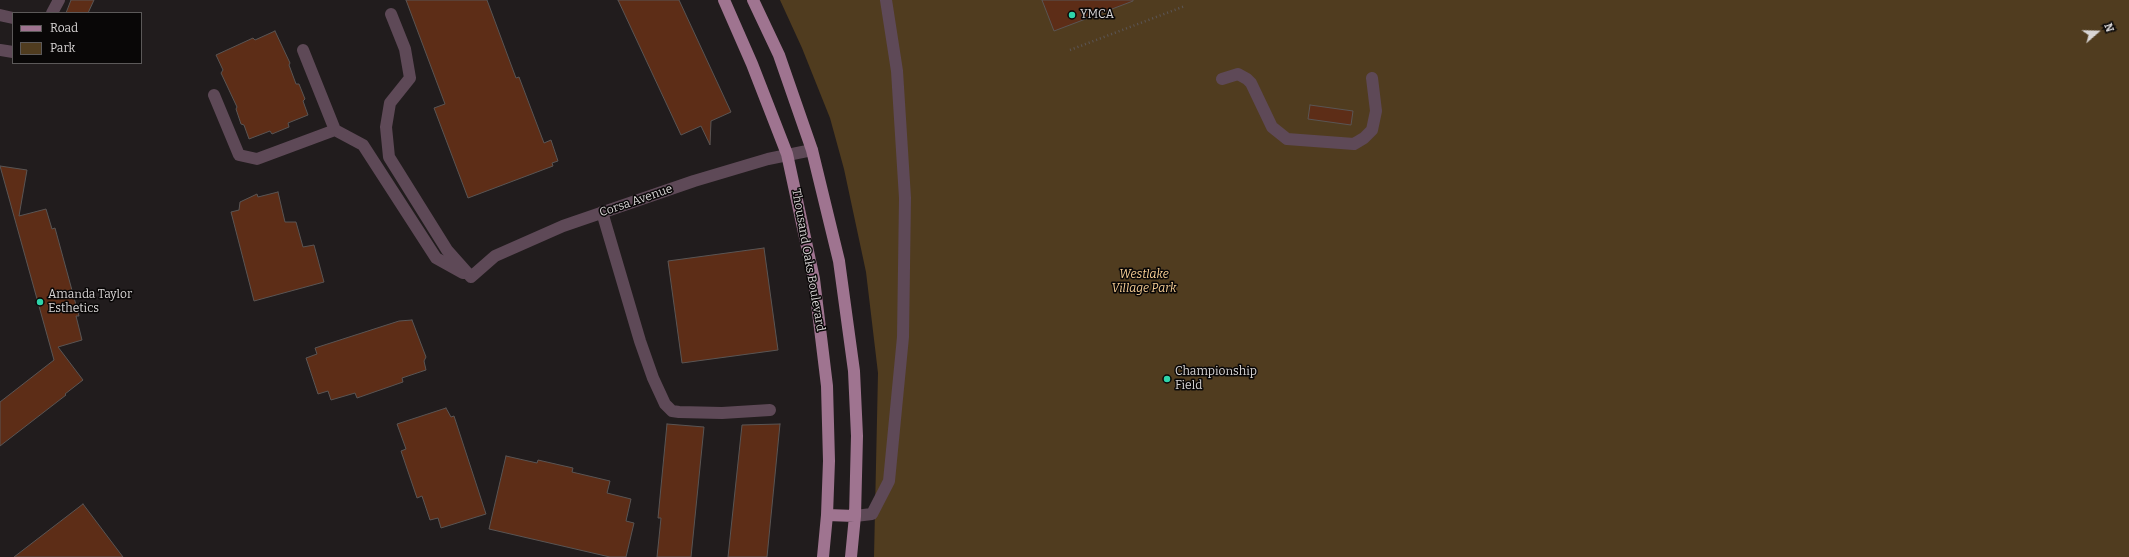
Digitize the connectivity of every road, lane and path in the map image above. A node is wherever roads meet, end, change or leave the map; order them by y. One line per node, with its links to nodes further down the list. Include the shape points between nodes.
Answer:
1 (59, 0): 6 (street)
2 (724, 0): 19 (main road, Thousand Oaks Boulevard)
3 (753, 0): 18 (main road, via 779,55)
4 (886, 0): 24 (street, via 897,71 904,198 903,337 889,482 872,514)
5 (1185, 6): 12 (path)
6 (53, 12)
7 (391, 14): 21 (street, via 404,49 410,78 390,103 386,127 389,157 447,250)
8 (0, 15): 9 (street)
9 (12, 18)
10 (0, 50): 13 (street)
11 (303, 50): 17 (street)
12 (1070, 50)
13 (12, 52)
14 (1372, 78): 15 (street, via 1376,111 1372,130 1354,144 1288,139 1272,127 1247,78 1238,74)
15 (1222, 79)
16 (214, 95): 17 (street, via 240,155 257,159)
17 (335, 130): 21 (street, via 363,145 436,258)
18 (812, 150): 19 (street, Corsa Avenue); 24 (main road, via 840,261 848,317 857,436)
19 (787, 154): 20 (street, Corsa Avenue, via 694,181); 23 (main road, Thousand Oaks Boulevard, via 804,227 822,331 828,386)
20 (602, 212): 21 (street, Corsa Avenue, via 495,256); 22 (street, via 640,341 665,404 672,411 679,412)
21 (471, 278)
22 (770, 410)
23 (827, 516): 24 (main road); 25 (main road, Thousand Oaks Boulevard)
24 (854, 516): 26 (main road)
25 (823, 557)
26 (851, 557)

